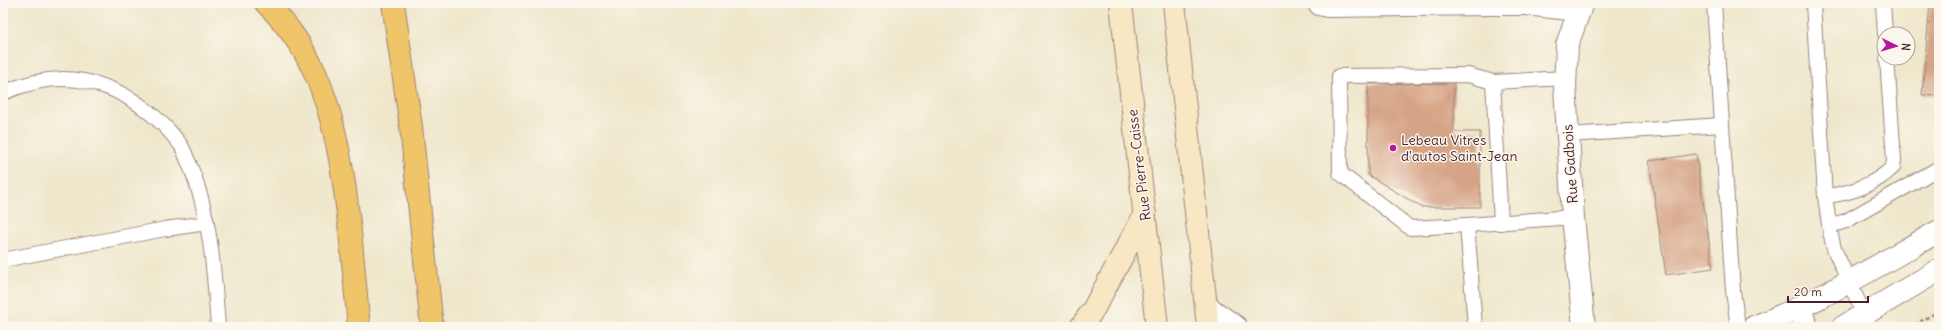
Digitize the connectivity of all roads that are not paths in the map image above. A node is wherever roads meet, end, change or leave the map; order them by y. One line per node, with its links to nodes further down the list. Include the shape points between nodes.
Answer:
1 (266, 3): 34 (highway, via 293,34 305,53 325,100 344,192)
2 (393, 3): 35 (highway, via 411,127)
3 (1121, 3): 20 (main road, Rue Pierre-Caisse)
4 (1174, 3): 31 (main road)
5 (1314, 3): 9 (lane, via 1318,8 1327,10)
6 (1714, 3): 16 (lane)
7 (1813, 3): 19 (lane)
8 (1883, 3): 11 (lane)
9 (1488, 6): 10 (lane)
10 (1580, 9): 13 (street, Rue Gadbois, via 1567,45)
11 (1884, 26)
12 (1888, 66): 19 (lane, via 1893,167 1858,190)
13 (1565, 78): 14 (lane); 17 (street, Rue Gadbois)
14 (1493, 82): 23 (lane); 24 (lane, via 1468,75 1339,76 1340,173 1410,228)
15 (3, 93): 22 (lane, via 20,85 57,78 90,81 123,93 143,107 181,144 196,178)
16 (1722, 125): 17 (lane); 41 (lane, via 1733,291)
17 (1568, 135): 21 (street, Rue Gadbois)
18 (1939, 168): 25 (lane, via 1846,221)
19 (1825, 196): 25 (lane)
20 (1145, 214): 36 (main road, via 1093,310); 37 (main road, Rue Pierre-Caisse)
21 (1573, 217): 23 (lane); 40 (street, Rue Gadbois)
22 (207, 223): 27 (lane); 33 (lane)
23 (1501, 223): 24 (lane)
24 (1467, 225): 39 (lane)
25 (1829, 226): 29 (lane, via 1834,249)
26 (1939, 231): 29 (street)
27 (3, 260)
28 (1939, 270): 30 (street)
29 (1848, 282): 30 (lane); 32 (street)
30 (1864, 314): 43 (street)
31 (1208, 317): 38 (street)
32 (1793, 320): 42 (street)
33 (218, 327)
34 (359, 327)
35 (432, 327)
36 (1081, 327)
37 (1157, 327)
38 (1236, 327)
39 (1475, 327)
40 (1584, 327)
41 (1738, 327)
42 (1754, 327)
43 (1843, 327)

